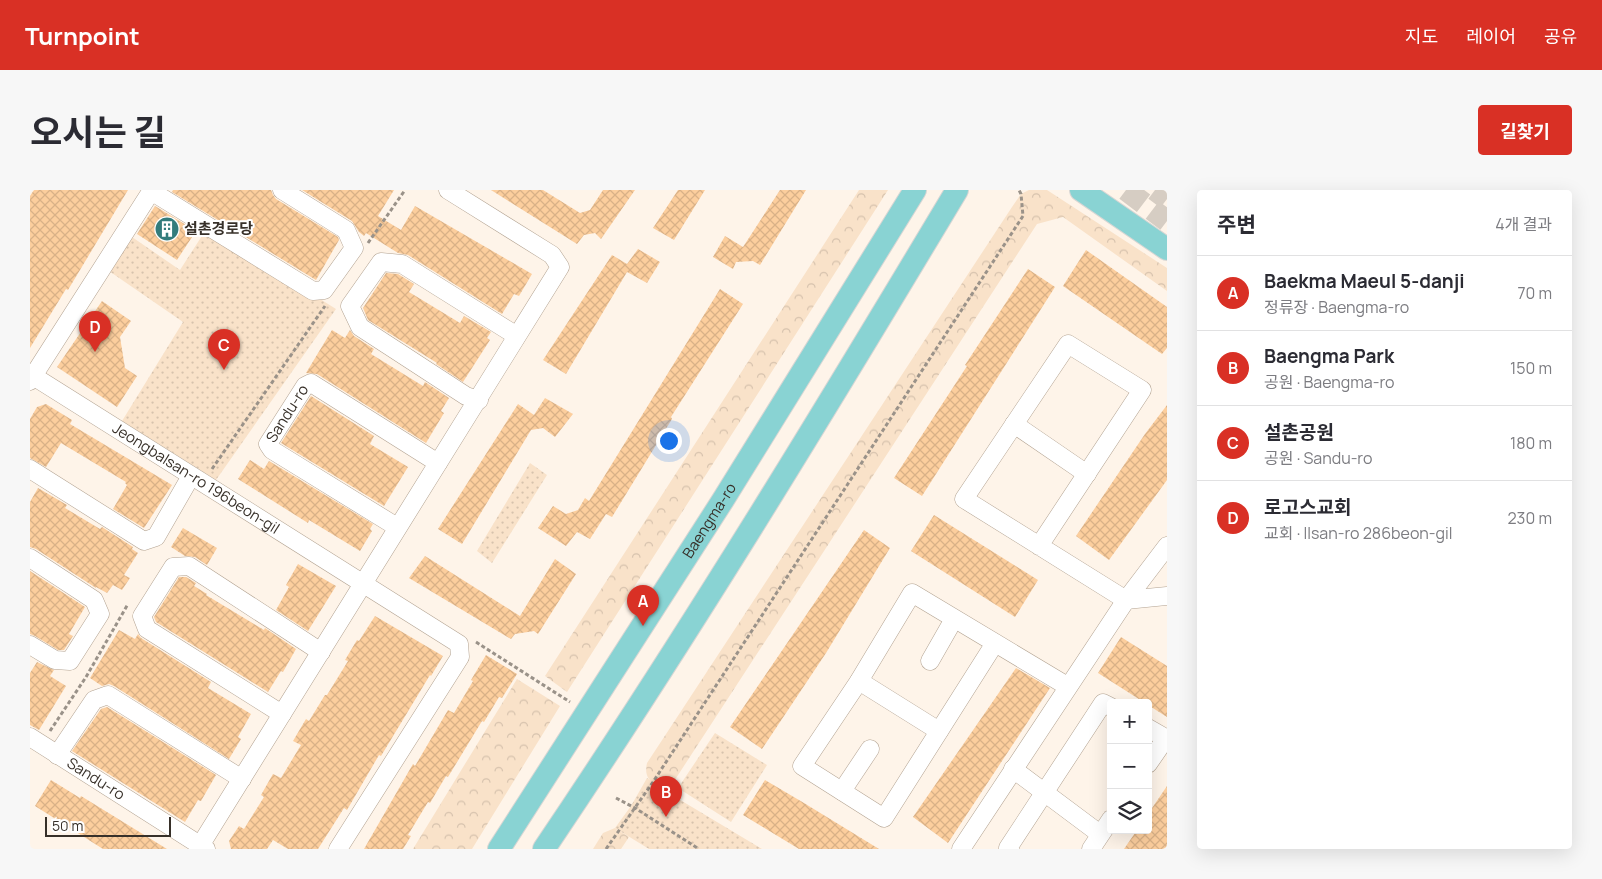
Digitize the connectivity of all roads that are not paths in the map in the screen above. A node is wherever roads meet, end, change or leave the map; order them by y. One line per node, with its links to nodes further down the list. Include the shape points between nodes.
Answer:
1 (152, 190): 2 (street, via 313,291 324,290 354,248 346,230); 9 (street)
2 (282, 190)
3 (448, 190): 8 (street, Sandu-ro, via 552,255 560,267)
4 (915, 190): 47 (main road, Baengma-ro, via 723,500)
5 (957, 190): 48 (main road, via 758,519)
6 (1081, 190): 7 (main road)
7 (1167, 249)
8 (516, 337): 10 (street, Sandu-ro); 10 (street, via 402,264 381,262 350,306 360,327 466,396)
9 (31, 377): 15 (street, Jeongbalsan-ro 196beon-gil)
10 (479, 400): 12 (street, Sandu-ro)
11 (1014, 424): 14 (street); 14 (street, via 1068,344 1142,390); 17 (street, via 964,499)
12 (438, 463): 16 (street, Sandu-ro); 16 (street, Sandu-ro, via 311,384 305,386 268,444 272,450)
13 (30, 469): 15 (street, via 144,541 156,537)
14 (1087, 474): 17 (street)
15 (191, 476): 20 (street, Jeongbalsan-ro 196beon-gil)
16 (397, 527): 20 (street, Sandu-ro)
17 (1039, 546): 22 (street)
18 (1167, 546): 22 (street)
19 (30, 558): 25 (street, via 94,600 100,614 70,660 55,660)
20 (363, 584): 26 (street, Sandu-ro); 46 (street, via 459,644 460,657)
21 (1167, 596): 22 (street)
22 (1126, 600): 29 (street)
23 (954, 619): 24 (street); 27 (street); 28 (street, via 912,593)
24 (995, 643): 29 (street); 33 (street)
25 (30, 645)
26 (321, 652): 31 (street, Sandu-ro); 31 (street, via 189,566 173,567 142,616 147,629)
27 (930, 661)
28 (859, 681): 33 (street); 41 (street, via 802,766)
29 (1068, 686): 39 (street)
30 (1107, 704): 42 (street, via 1103,702)
31 (282, 714): 40 (street, Sandu-ro)
32 (1152, 730): 35 (street)
33 (939, 731): 41 (street, via 884,818)
34 (40, 737): 37 (street, Sandu-ro)
35 (1166, 738): 38 (street)
36 (870, 749): 41 (street)
37 (57, 755): 40 (street, via 94,700 108,695); 45 (street, Sandu-ro)
38 (1152, 758)
39 (1013, 769): 42 (street); 49 (street)
40 (242, 779): 45 (street, Sandu-ro)
41 (842, 791)
42 (1044, 794): 44 (street); 50 (street)
43 (1107, 825): 44 (street)
44 (1096, 842)
45 (201, 848)
46 (338, 849)
47 (499, 849)
48 (544, 849)
49 (960, 849)
50 (1010, 849)

